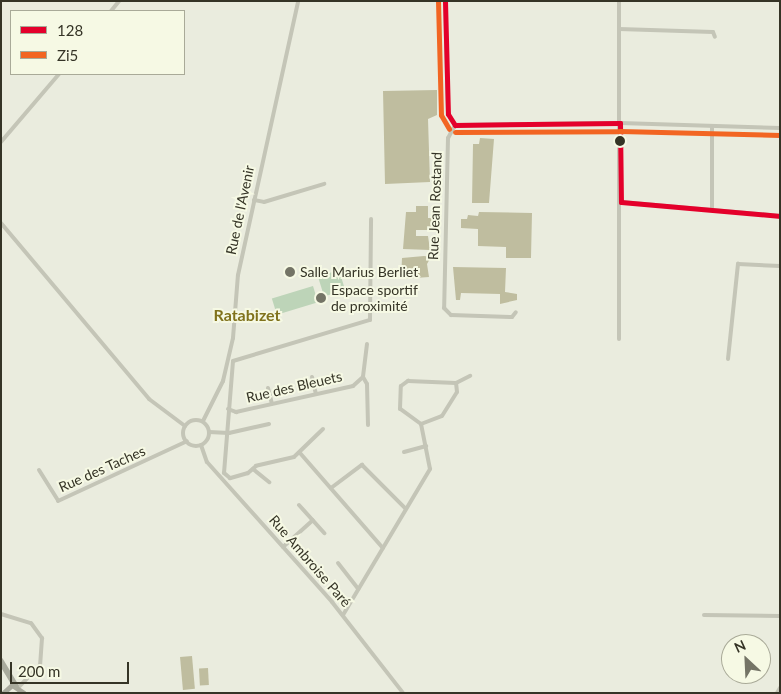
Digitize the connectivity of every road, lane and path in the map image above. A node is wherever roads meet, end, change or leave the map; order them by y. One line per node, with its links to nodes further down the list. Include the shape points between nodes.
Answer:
1 (298, 1): 13 (street, Rue de l'Avenir)
2 (445, 1): 8 (street, via 448,114)
3 (619, 1): 4 (street)
4 (619, 29): 5 (street, via 713,32); 7 (street)
5 (716, 37)
6 (57, 75): 11 (street)
7 (620, 123): 8 (street); 9 (street); 14 (street)
8 (455, 125): 20 (street, Rue Jean Rostand, via 448,138 444,308 451,315 512,317)
9 (712, 128): 10 (street); 15 (street)
10 (780, 128)
11 (1, 142)
12 (324, 184): 13 (street, via 264,202)
13 (254, 200): 32 (street, Rue de l'Avenir, via 238,275 233,338 223,381)
14 (621, 202): 15 (street); 21 (street)
15 (712, 210): 16 (street)
16 (780, 216)
17 (372, 219): 31 (street, via 370,320 233,361)
18 (1, 224): 35 (street, via 149,399)
19 (780, 266): 23 (street, via 738,264)
20 (516, 312)
21 (618, 339)
22 (368, 344): 26 (street)
23 (728, 359)
24 (470, 376): 27 (street)
25 (312, 377): 29 (street)
26 (363, 377): 29 (street, Rue des Bleuets, via 353,386); 36 (street, via 367,384)
27 (456, 383): 34 (street, via 457,392 442,416); 34 (street, via 408,381 401,386 400,409)
28 (268, 388): 30 (street)
29 (316, 394): 30 (street, Rue des Bleuets)
30 (272, 404): 31 (street, Rue des Bleuets, via 236,412)
31 (228, 410): 39 (street)
32 (202, 422): 35 (street, via 194,420); 38 (street)
33 (269, 424): 39 (street)
34 (421, 424): 42 (street)
35 (185, 426): 40 (street)
36 (368, 426)
37 (323, 429): 44 (street)
38 (209, 432): 39 (street); 41 (street)
39 (226, 433): 45 (street, via 224,473 230,478)
40 (187, 441): 41 (street); 46 (street, Rue des Taches, via 58,502)
41 (201, 445): 53 (street, Rue Ambroise Paré, via 206,462)
42 (426, 446): 43 (street); 50 (street, via 430,469)
43 (404, 452)
44 (300, 453): 45 (street); 48 (street)
45 (253, 469): 47 (street)
46 (39, 470)
47 (269, 482)
48 (331, 488): 50 (street, via 362,465); 54 (street)
49 (299, 504): 51 (street)
50 (406, 509): 54 (street)
51 (313, 520): 52 (street); 53 (street)
52 (324, 533)
53 (283, 547): 58 (street, Rue Ambroise Paré)
54 (383, 548): 56 (street)
55 (338, 563): 56 (street)
56 (358, 589): 58 (street)
57 (1, 614): 63 (street, via 31,623 42,638 40,665)
58 (343, 615): 66 (street, Rue Ambroise Paré)
59 (704, 615): 60 (street)
60 (780, 616)
61 (1, 661): 63 (highway)
62 (780, 688): 67 (street)
63 (21, 689): 64 (main road); 65 (main road)
64 (3, 692)
65 (30, 693)
66 (403, 693)
67 (777, 693)

